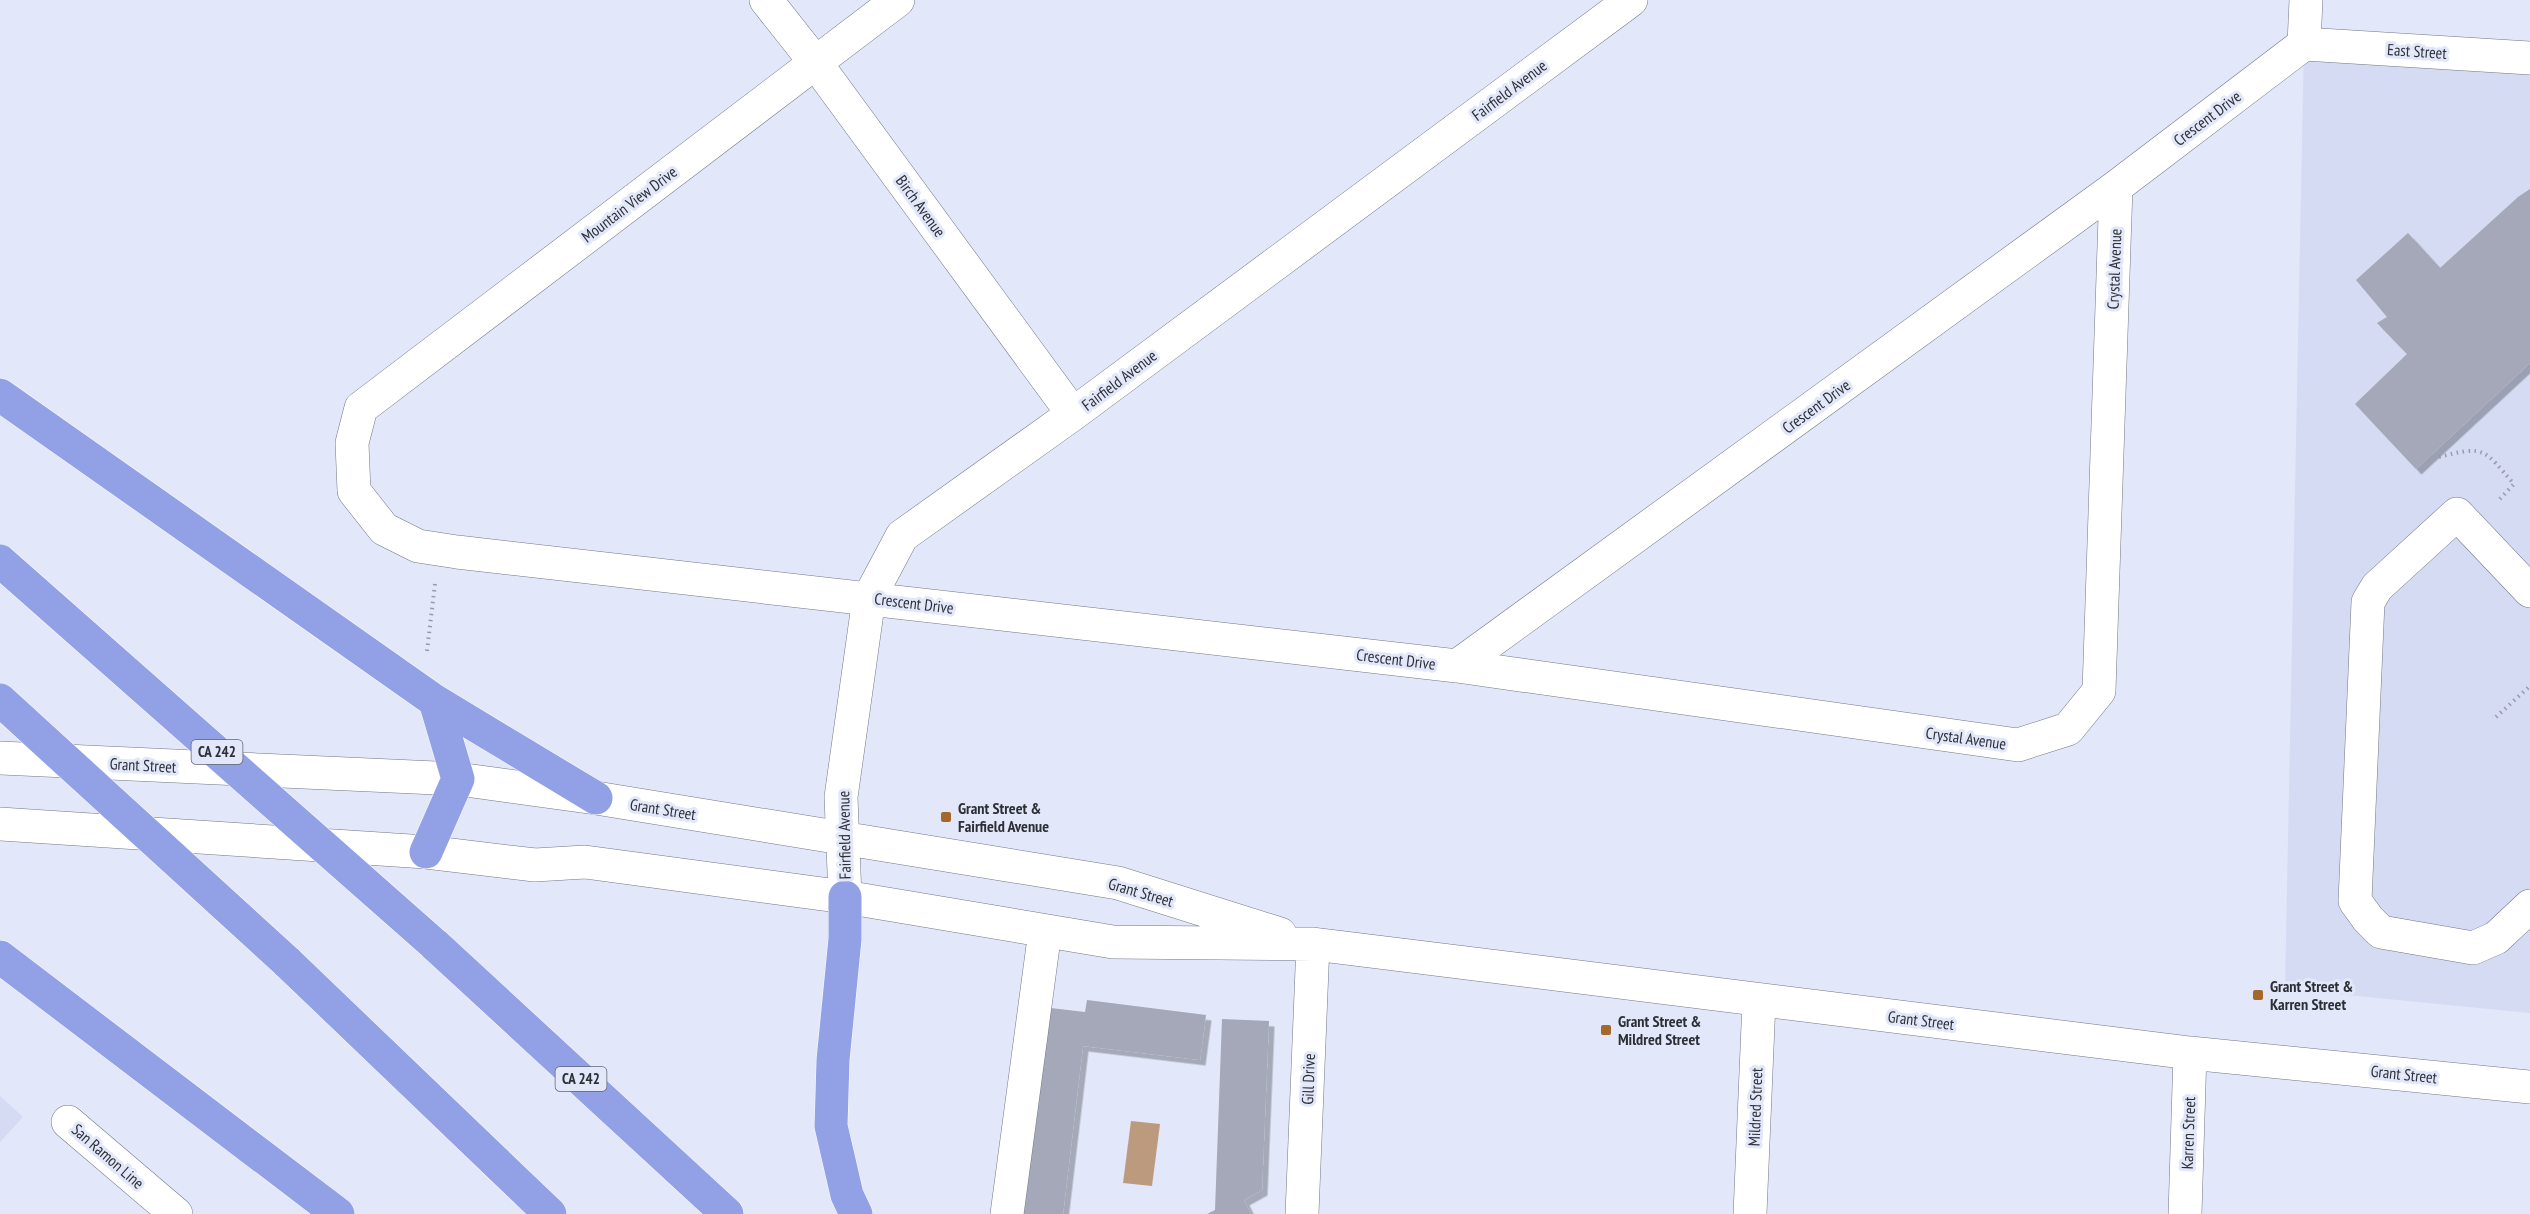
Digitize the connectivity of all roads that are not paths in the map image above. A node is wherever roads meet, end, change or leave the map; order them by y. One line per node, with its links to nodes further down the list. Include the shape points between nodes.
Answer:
1 (766, 0): 7 (street, Birch Avenue)
2 (898, 0): 7 (street, Mountain View Drive)
3 (1631, 0): 11 (street, Fairfield Avenue)
4 (2306, 0): 5 (street)
5 (2304, 44): 6 (street, East Street); 8 (street, Crescent Drive)
6 (2530, 58)
7 (815, 62): 10 (street, Mountain View Drive); 11 (street, Birch Avenue)
8 (2116, 188): 15 (street, Crescent Drive); 15 (street, Crystal Avenue, via 2099,691 2068,729 2018,745)
9 (0, 395): 16 (highway)
10 (361, 408): 14 (street, Crescent Drive, via 352,443 354,491 384,530 418,546)
11 (1073, 414): 14 (street, Fairfield Avenue, via 902,536)
12 (0, 561): 36 (highway, CA 242, bridge, via 434,944)
13 (2530, 591): 25 (street, via 2457,514 2377,586 2368,602 2355,901 2381,932 2473,948 2496,938)
14 (869, 598): 15 (street, Crescent Drive); 22 (street, Fairfield Avenue, via 841,797)
15 (1457, 666)
16 (424, 693): 19 (highway); 20 (highway)
17 (0, 700): 35 (highway, bridge, via 286,961)
18 (0, 758): 19 (street, Grant Street)
19 (458, 779): 20 (street, Grant Street); 23 (highway)
20 (596, 798): 22 (street, Grant Street)
21 (0, 824): 23 (street, Grant Street)
22 (843, 838): 24 (street, Fairfield Avenue); 27 (street, Grant Street, via 1118,883)
23 (426, 852): 24 (street, Grant Street, via 535,865 585,862)
24 (845, 897): 26 (street, Grant Street); 37 (highway, via 831,1126)
25 (2530, 906)
26 (1045, 931): 27 (street, Grant Street, via 1113,942); 38 (street)
27 (1313, 944): 29 (street, Grant Street); 39 (street, Gill Drive)
28 (0, 957): 34 (highway)
29 (1759, 1001): 30 (street, Grant Street); 40 (street, Mildred Street)
30 (2190, 1053): 31 (street, Grant Street); 41 (street, Karren Street)
31 (2530, 1087)
32 (68, 1122): 33 (street, San Ramon Line)
33 (176, 1214)
34 (338, 1214)
35 (550, 1214)
36 (727, 1214)
37 (856, 1214)
38 (1007, 1214)
39 (1302, 1214)
40 (1750, 1214)
41 (2185, 1214)

